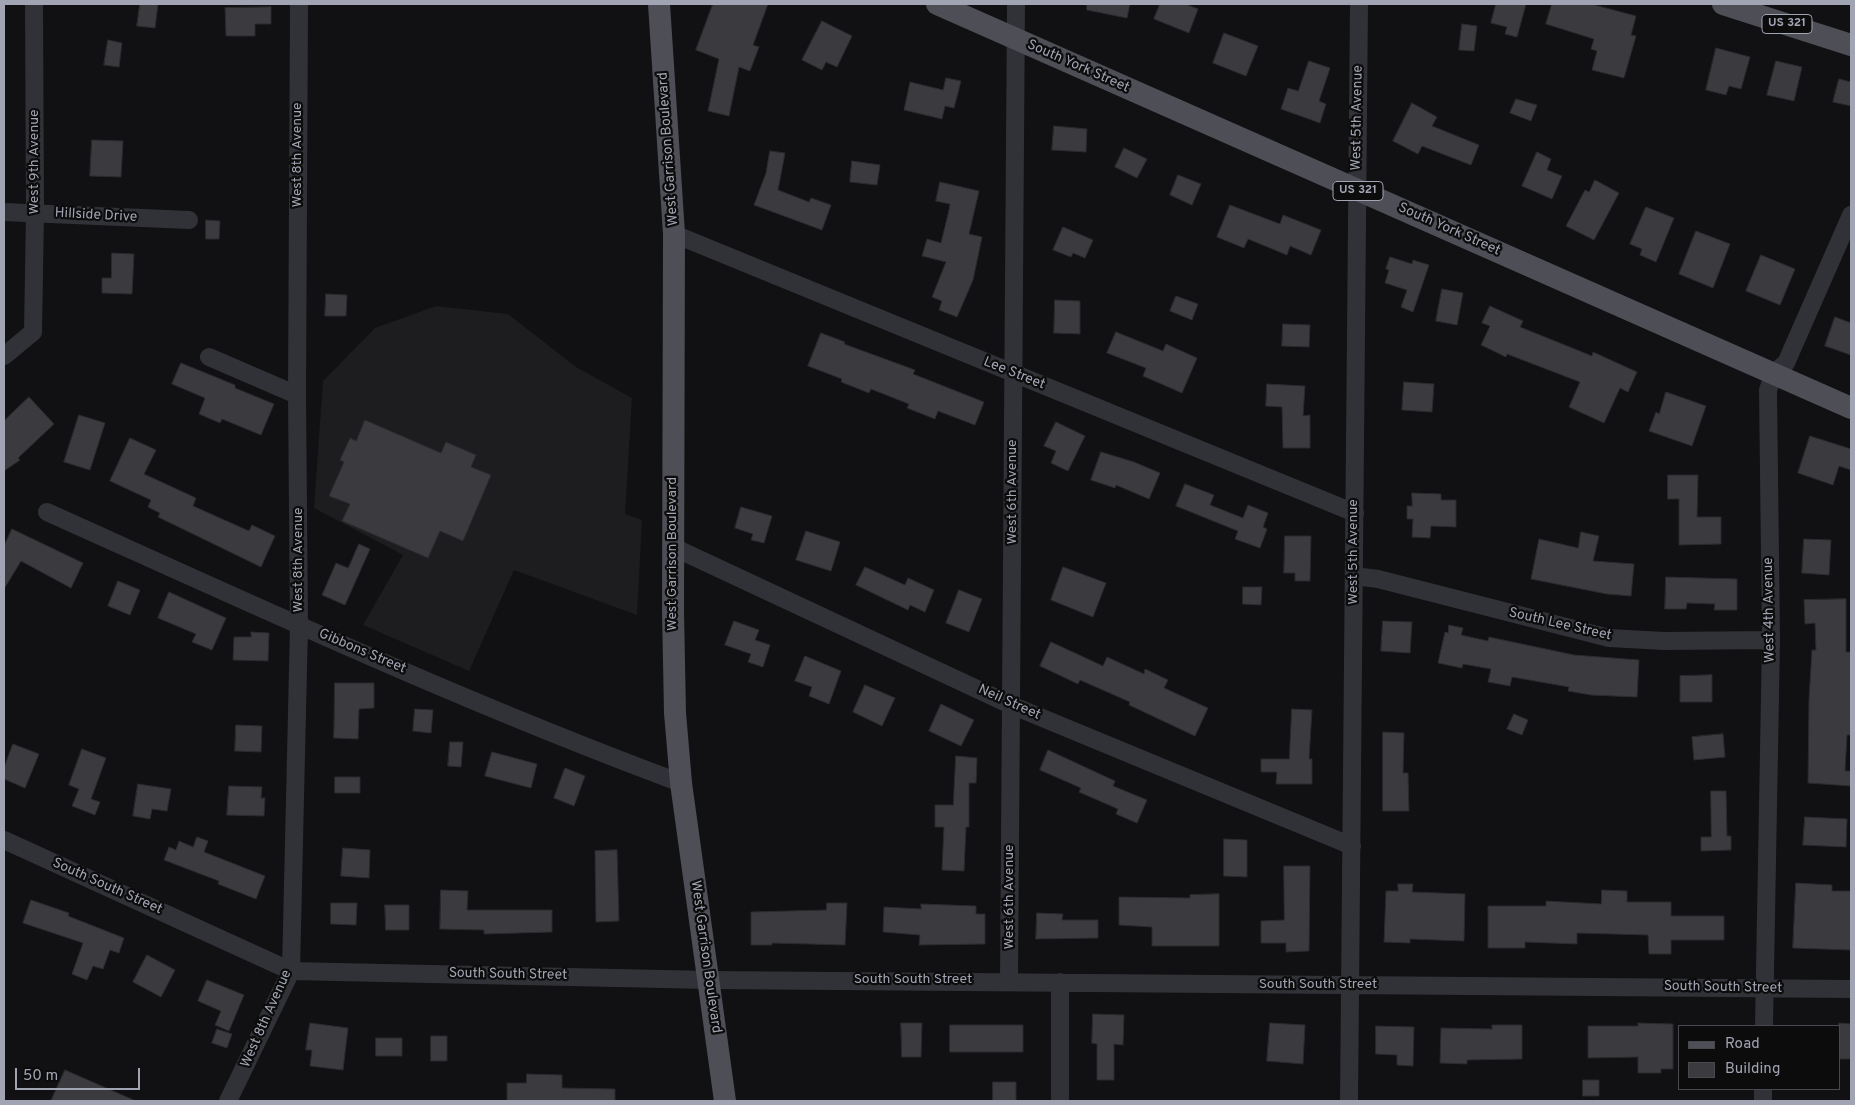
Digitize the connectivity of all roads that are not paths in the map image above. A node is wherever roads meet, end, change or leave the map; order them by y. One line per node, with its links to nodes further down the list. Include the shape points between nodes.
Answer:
1 (34, 4): 12 (street, West 9th Avenue)
2 (299, 4): 20 (street, West 8th Avenue)
3 (660, 4): 15 (main road, West Garrison Boulevard)
4 (937, 4): 8 (main road, South York Street / US 321)
5 (1016, 4): 8 (street, West 6th Avenue)
6 (1359, 4): 10 (street, West 5th Avenue)
7 (1723, 4): 9 (main road, US 321)
8 (1016, 40): 10 (main road, South York Street / US 321); 19 (street, West 6th Avenue)
9 (1851, 45)
10 (1357, 190): 18 (main road, South York Street / US 321); 23 (street, West 5th Avenue)
11 (4, 212): 12 (street, Hillside Drive)
12 (35, 213): 14 (street, Hillside Drive); 16 (street, West 9th Avenue, via 33,332)
13 (1851, 215): 18 (street, West 4th Avenue, via 1786,363)
14 (189, 220)
15 (674, 234): 19 (street, Lee Street); 24 (main road, West Garrison Boulevard)
16 (4, 356)
17 (209, 357): 20 (street)
18 (1774, 373): 21 (main road, South York Street / US 321); 27 (street, West 4th Avenue, via 1768,390)
19 (1014, 374): 23 (street, Lee Street); 28 (street, West 6th Avenue)
20 (297, 395): 26 (street, West 8th Avenue)
21 (1851, 408)
22 (47, 512): 26 (street, Gibbons Street)
23 (1354, 513): 25 (street, West 5th Avenue)
24 (673, 547): 28 (street, Neil Street); 29 (main road, West Garrison Boulevard, via 673,679)
25 (1354, 576): 27 (street, South Lee Street, via 1378,579 1609,638); 31 (street, West 5th Avenue)
26 (299, 626): 29 (street, Gibbons Street, via 589,749); 32 (street, West 8th Avenue)
27 (1771, 640): 37 (street, West 4th Avenue)
28 (1011, 705): 31 (street, Neil Street); 34 (street, West 6th Avenue)
29 (681, 783): 33 (main road, West Garrison Boulevard)
30 (4, 840): 32 (street, South South Street)
31 (1352, 846): 36 (street, West 5th Avenue)
32 (291, 971): 33 (street, South South Street); 40 (street, West 8th Avenue)
33 (709, 980): 34 (street, South South Street); 41 (main road, West Garrison Boulevard)
34 (1009, 980): 35 (street, South South Street)
35 (1060, 982): 36 (street, South South Street); 42 (street)
36 (1350, 985): 37 (street, South South Street); 43 (street, West 5th Avenue)
37 (1764, 988): 38 (street, South South Street); 39 (street, West 4th Avenue)
38 (1851, 989)
39 (1764, 1025)
40 (228, 1101)
41 (726, 1101)
42 (1060, 1101)
43 (1350, 1101)

